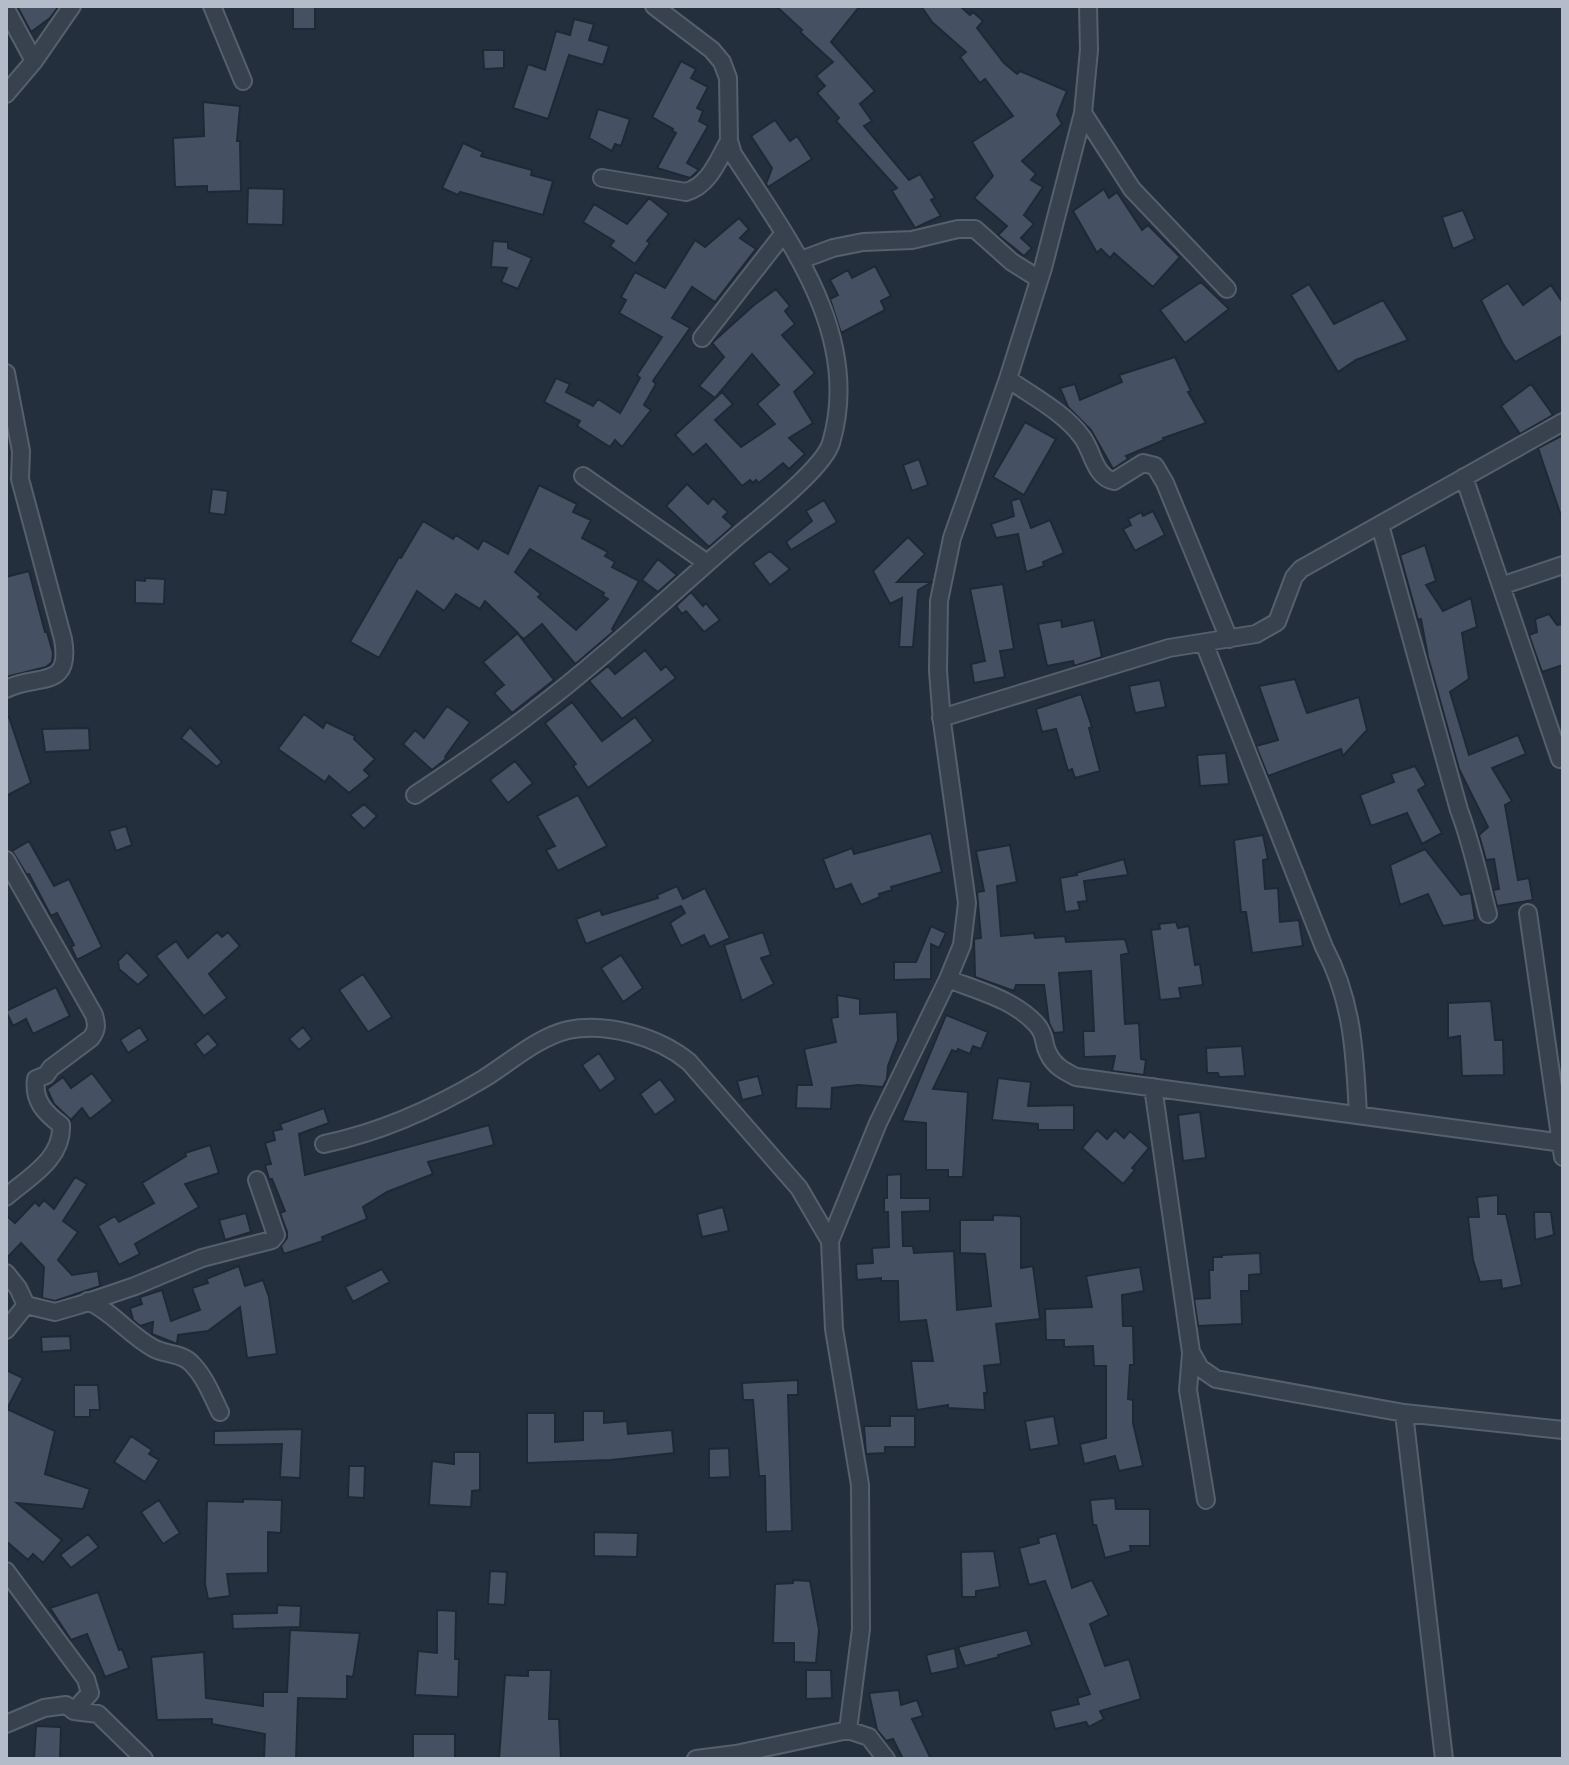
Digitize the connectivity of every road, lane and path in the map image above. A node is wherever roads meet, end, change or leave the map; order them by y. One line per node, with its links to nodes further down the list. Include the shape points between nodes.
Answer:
1 (72, 6): 6 (street)
2 (212, 6): 7 (street)
3 (654, 6): 10 (street, via 722,62 728,78)
4 (1088, 6): 9 (street)
5 (6, 9): 6 (street)
6 (34, 61): 8 (street)
7 (243, 81)
8 (6, 94)
9 (1083, 113): 14 (street); 15 (street, via 1132,189)
10 (729, 141): 11 (street, via 696,190); 12 (street)
11 (602, 178)
12 (784, 233): 13 (street); 16 (street)
13 (801, 260): 14 (street, via 863,242 975,229); 24 (street, via 835,352 838,400 831,442 809,472)
14 (1039, 279): 18 (street)
15 (1227, 289)
16 (702, 338)
17 (6, 373): 22 (street, via 21,451)
18 (1008, 379): 27 (street, via 1075,428 1108,480 1143,463 1155,466); 30 (street, via 952,538 939,601)
19 (1563, 422): 21 (street)
20 (583, 476): 24 (street)
21 (1464, 477): 23 (street); 26 (street)
22 (13, 481): 29 (street, via 66,657 53,678)
23 (1380, 525): 27 (street, via 1301,569 1277,622 1256,634); 35 (street)
24 (707, 563): 32 (street, via 537,709)
25 (1563, 565): 26 (street)
26 (1501, 586): 31 (street)
27 (1229, 639): 28 (street)
28 (1204, 643): 30 (street, via 1143,655); 38 (street, via 1339,974 1349,1012)
29 (6, 689)
30 (941, 718): 36 (street, via 967,903 962,945)
31 (1563, 758)
32 (415, 795)
33 (6, 860): 42 (street, via 97,1023 91,1038 36,1079 34,1091 43,1112 61,1125 62,1133 54,1156)
34 (1528, 913): 40 (street)
35 (1488, 914)
36 (948, 979): 37 (street, via 1027,1015 1045,1036 1046,1052 1076,1077); 43 (street, via 878,1123)
37 (1153, 1087): 38 (street); 48 (street)
38 (1358, 1115): 40 (street)
39 (324, 1144): 43 (street, via 387,1127 564,1031 613,1030 672,1048 689,1062 799,1188)
40 (1563, 1148)
41 (257, 1180): 45 (street, via 276,1235 272,1240 202,1258)
42 (6, 1197)
43 (830, 1241): 56 (street, via 837,1353 860,1485 861,1629)
44 (6, 1273): 46 (street)
45 (88, 1301): 46 (street, via 55,1312); 49 (street, via 110,1312 141,1341 186,1358)
46 (26, 1305): 47 (street)
47 (6, 1330)
48 (1191, 1352): 50 (street, via 1200,1368 1216,1379); 52 (street, via 1188,1390)
49 (220, 1412)
50 (1404, 1413): 51 (street); 60 (street)
51 (1563, 1430)
52 (1206, 1500)
53 (6, 1571): 54 (street, via 86,1679 90,1693)
54 (74, 1711): 55 (street, via 66,1705 44,1708); 57 (street, via 98,1714)
55 (6, 1724)
56 (848, 1730): 58 (street); 59 (street, via 869,1737)
57 (144, 1759)
58 (696, 1759)
59 (886, 1759)
60 (1444, 1759)

